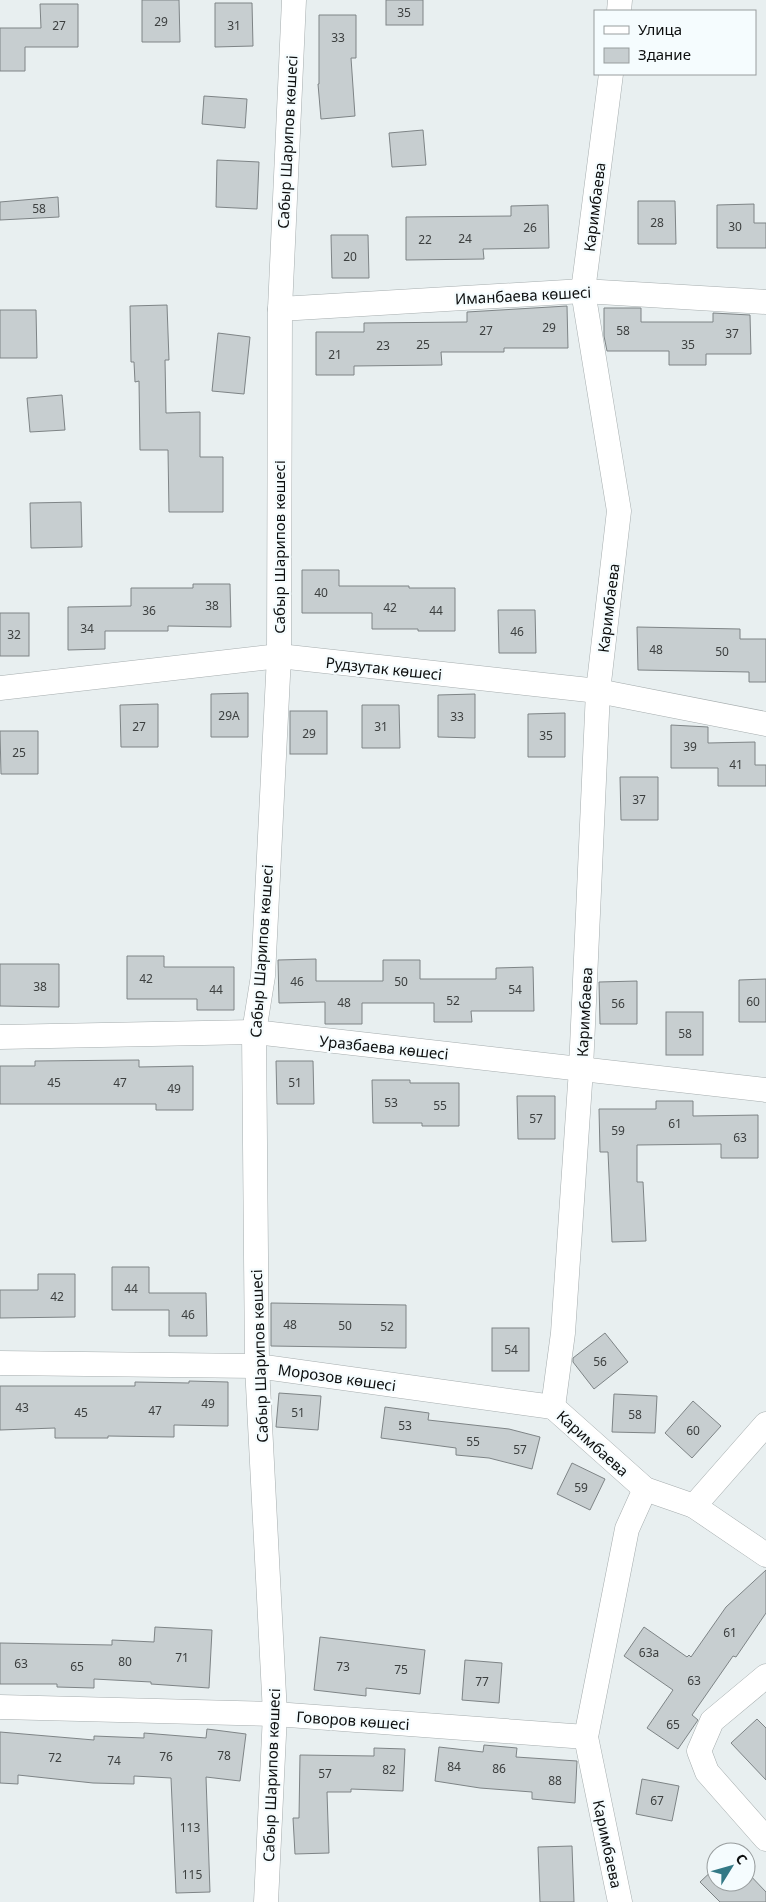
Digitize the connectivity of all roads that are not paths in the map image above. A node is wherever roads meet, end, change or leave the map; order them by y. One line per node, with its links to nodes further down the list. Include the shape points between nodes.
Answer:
1 (294, 0): 5 (street, Сабыр Шарипов көшесі)
2 (611, 75): 3 (street, Каримбаева)
3 (583, 290): 4 (street, Иманбаева көшесі); 5 (street, Иманбаева көшесі); 8 (street, Каримбаева, via 619,510)
4 (766, 302)
5 (280, 309): 6 (street, Сабыр Шарипов көшесі)
6 (279, 656): 7 (street, Рудзутак көшесі); 8 (street, Рудзутак көшесі); 10 (street, Сабыр Шарипов көшесі, via 263,976)
7 (0, 688)
8 (598, 691): 9 (street, Рудзутак көшесі); 12 (street, Каримбаева)
9 (766, 724)
10 (254, 1032): 11 (street, Уразбаева көшесі); 12 (street, Уразбаева көшесі); 15 (street, Сабыр Шарипов көшесі)
11 (0, 1037)
12 (581, 1069): 13 (street, Уразбаева көшесі); 16 (street, Каримбаева, via 562,1333)
13 (766, 1090)
14 (0, 1363): 15 (street, Морозов көшесі)
15 (257, 1366): 16 (street, Морозов көшесі); 23 (street, Сабыр Шарипов көшесі)
16 (553, 1407): 18 (street, Каримбаева)
17 (766, 1424): 19 (street)
18 (645, 1490): 19 (street); 24 (street, Каримбаева, via 627,1529)
19 (694, 1506): 20 (street)
20 (766, 1555)
21 (766, 1676): 25 (street, via 712,1721 699,1751 707,1772)
22 (0, 1707): 23 (street, Говоров көшесі)
23 (275, 1714): 24 (street, Говоров көшесі); 26 (street, Сабыр Шарипов көшесі)
24 (586, 1737): 27 (street, Каримбаева)
25 (766, 1839)
26 (266, 1902)
27 (620, 1902)

